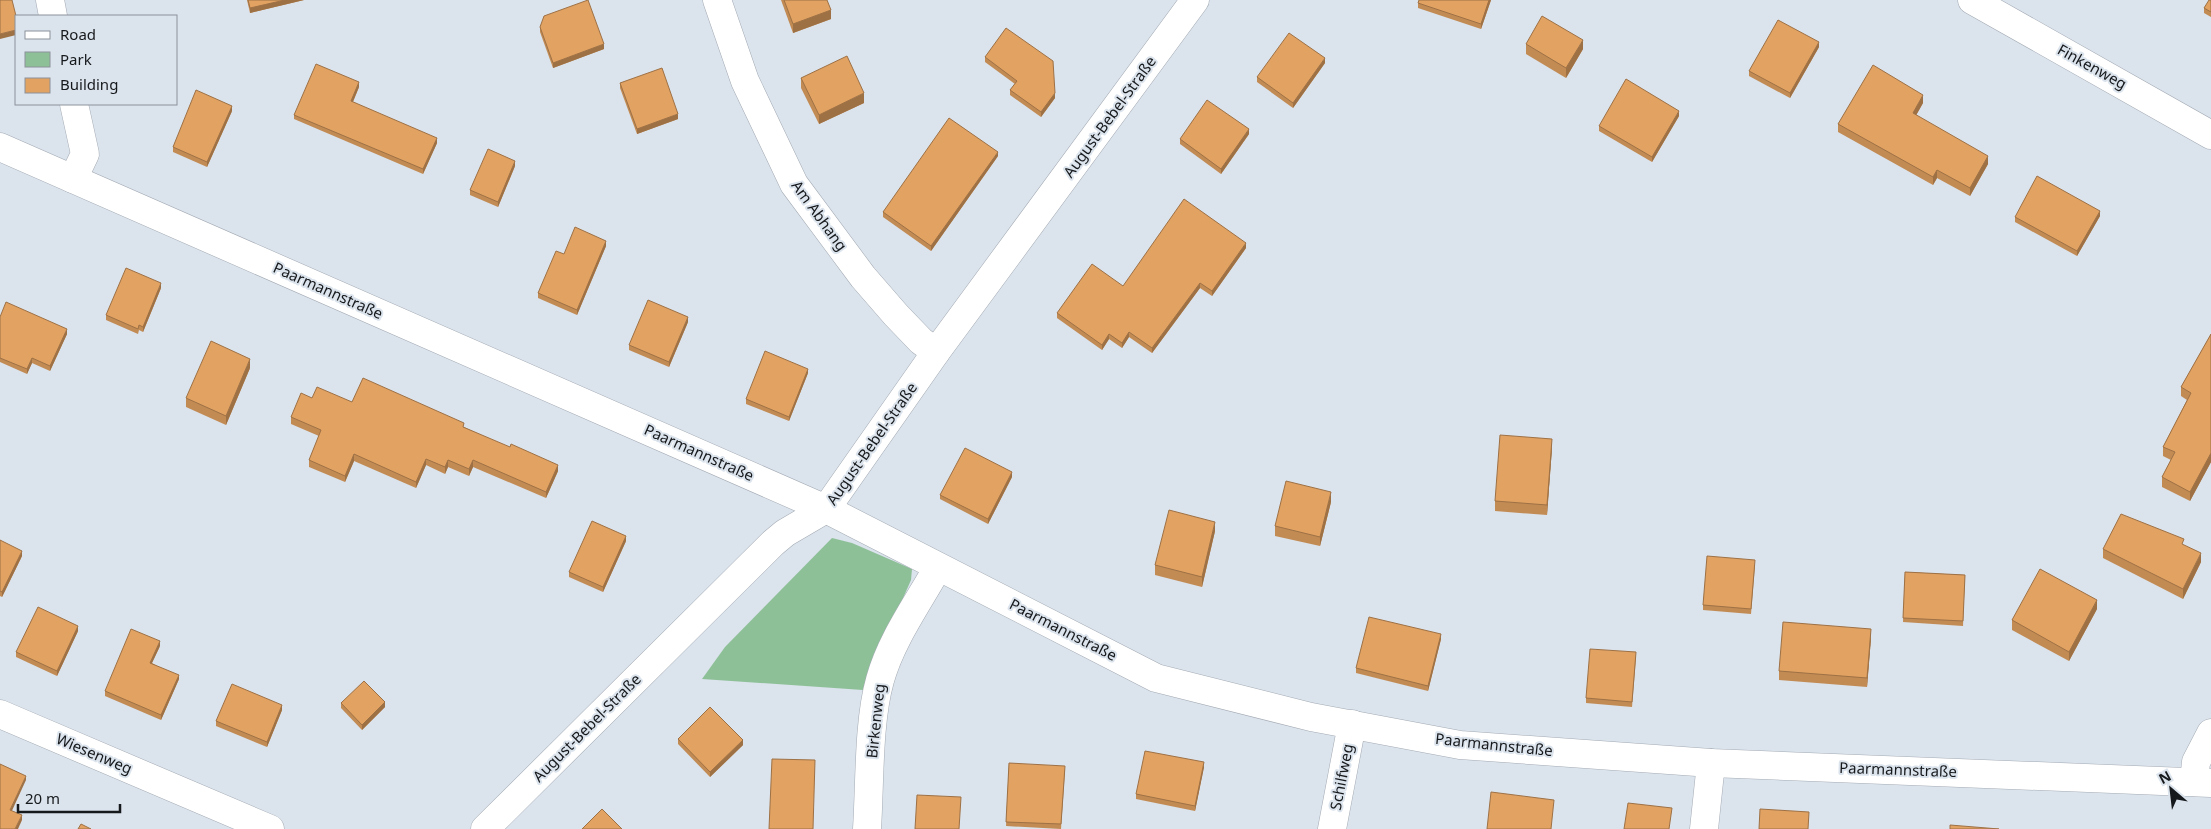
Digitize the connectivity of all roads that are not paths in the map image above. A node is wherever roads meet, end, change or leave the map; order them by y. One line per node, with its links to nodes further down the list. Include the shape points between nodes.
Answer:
1 (50, 0): 5 (street)
2 (717, 0): 10 (street, Am Abhang, via 745,81 794,184 890,309 921,342)
3 (1195, 0): 10 (street, August-Bebel-Straße)
4 (1972, 0): 7 (street, Finkenweg)
5 (54, 15)
6 (74, 105): 9 (street, via 85,154)
7 (2211, 135)
8 (0, 147): 9 (street, Paarmannstraße)
9 (73, 179): 11 (street, Paarmannstraße)
10 (936, 352): 11 (street, August-Bebel-Straße)
11 (826, 509): 12 (street, Paarmannstraße); 19 (street, August-Bebel-Straße, via 785,533 773,544)
12 (938, 568): 14 (street, Paarmannstraße, via 1156,678 1243,701); 20 (street, Birkenweg, via 890,654 880,680 874,711)
13 (0, 714): 18 (street, Wiesenweg)
14 (1352, 724): 16 (street, Paarmannstraße, via 1460,745); 21 (street, Schilfweg)
15 (2211, 733): 17 (street, via 2196,762)
16 (1711, 763): 17 (street, Paarmannstraße); 22 (street)
17 (2202, 783)
18 (270, 829)
19 (485, 829)
20 (867, 829)
21 (1332, 829)
22 (1704, 829)

